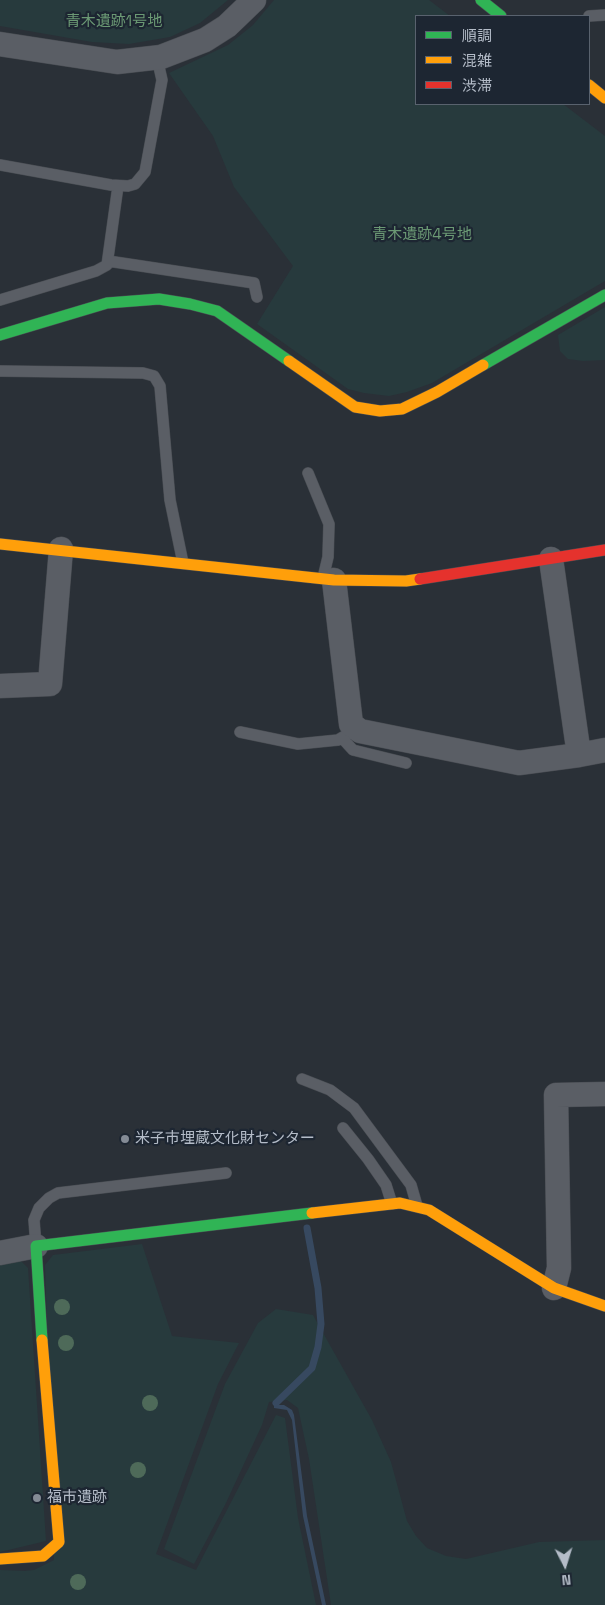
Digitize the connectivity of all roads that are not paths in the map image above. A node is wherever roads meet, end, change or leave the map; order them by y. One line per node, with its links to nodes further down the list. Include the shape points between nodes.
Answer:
1 (254, 0): 7 (street, via 227,26 204,40)
2 (480, 0): 3 (street)
3 (500, 15)
4 (605, 15): 5 (lane)
5 (590, 16)
6 (0, 44): 7 (street, via 117,62)
7 (157, 58): 11 (lane, via 162,80 145,172 135,184)
8 (590, 86): 9 (street)
9 (605, 98)
10 (0, 165): 11 (lane)
11 (118, 186): 12 (lane)
12 (108, 261): 14 (lane, via 254,283); 15 (lane, via 96,271)
13 (605, 295): 16 (street, via 437,392 402,409 380,411 356,407 217,311 190,304 159,299 107,303)
14 (257, 297)
15 (0, 300)
16 (0, 335)
17 (0, 371): 23 (lane, via 143,373 154,376 160,386 170,500)
18 (308, 474): 24 (lane, via 329,524)
19 (0, 544): 20 (street)
20 (61, 549): 23 (street); 25 (street, via 50,684)
21 (605, 550): 22 (street)
22 (551, 559): 24 (street, via 406,581); 29 (street)
23 (183, 563): 24 (street)
24 (329, 579): 27 (street, via 351,724)
25 (0, 686)
26 (240, 732): 27 (lane, via 298,744 338,740)
27 (348, 732): 29 (street, via 360,730 519,763); 30 (lane, via 353,750)
28 (605, 750): 29 (street)
29 (579, 755)
30 (406, 763)
31 (302, 1079): 36 (lane, via 330,1090 354,1108 412,1186)
32 (605, 1094): 39 (street, via 556,1096 560,1268)
33 (343, 1128): 35 (lane, via 386,1185)
34 (226, 1173): 37 (lane, via 58,1193 39,1208 34,1220)
35 (392, 1204): 36 (street); 37 (street)
36 (417, 1207): 39 (street, via 429,1210)
37 (36, 1246): 38 (street); 41 (street, via 59,1542 43,1556)
38 (0, 1253)
39 (554, 1288): 40 (street)
40 (605, 1306)
41 (0, 1559)

